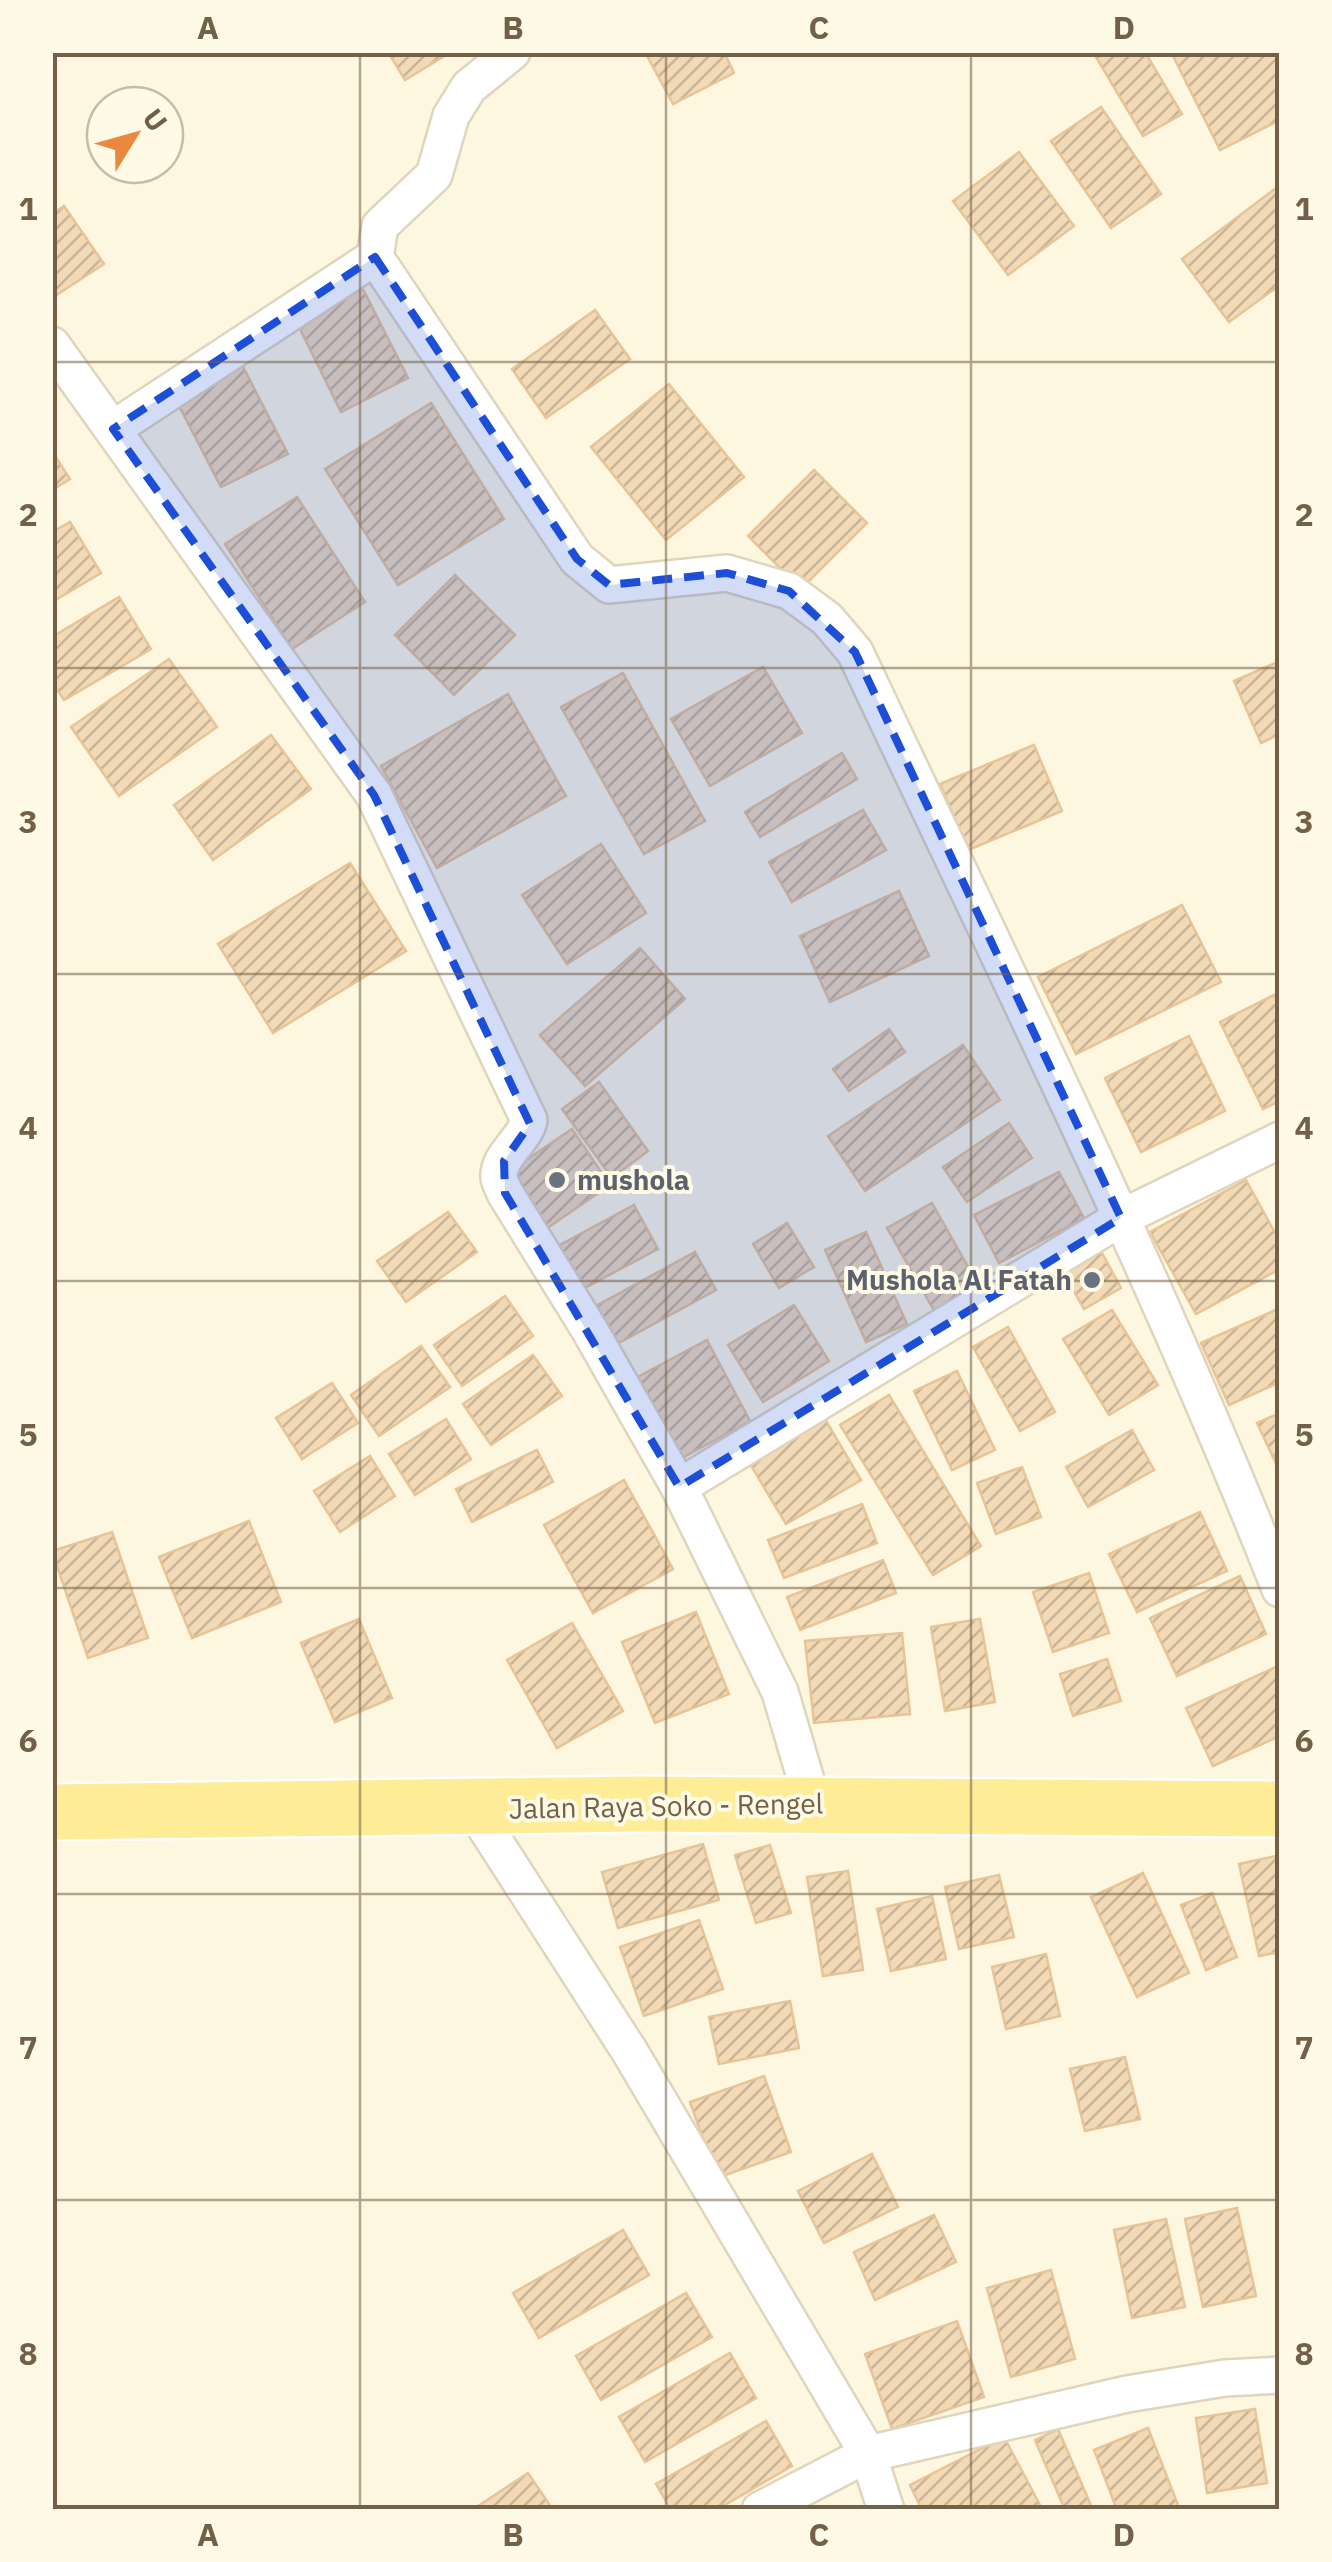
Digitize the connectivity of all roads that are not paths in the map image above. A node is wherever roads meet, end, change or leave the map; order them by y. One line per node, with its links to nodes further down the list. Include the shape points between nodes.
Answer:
1 (512, 52): 2 (street, via 469,86 451,116 434,176 380,226)
2 (375, 256): 4 (street); 6 (street, via 577,559 609,585 726,573 789,591 827,618 855,652)
3 (52, 344): 4 (street)
4 (113, 429): 7 (street, via 374,795 529,1120 499,1176 505,1193)
5 (1280, 1140): 6 (street)
6 (1121, 1218): 7 (street); 8 (street)
7 (679, 1486): 9 (street, via 780,1692)
8 (1280, 1589)
9 (813, 1804): 10 (main road, Jalan Raya Soko - Rengel); 11 (main road, Jalan Raya Soko - Rengel)
10 (474, 1808): 12 (main road, Jalan Raya Soko - Rengel); 14 (street, via 630,2052)
11 (1280, 1809)
12 (52, 1812)
13 (1280, 2375): 14 (street, via 1127,2394)
14 (868, 2454): 15 (street); 16 (street)
15 (760, 2510)
16 (886, 2510)

